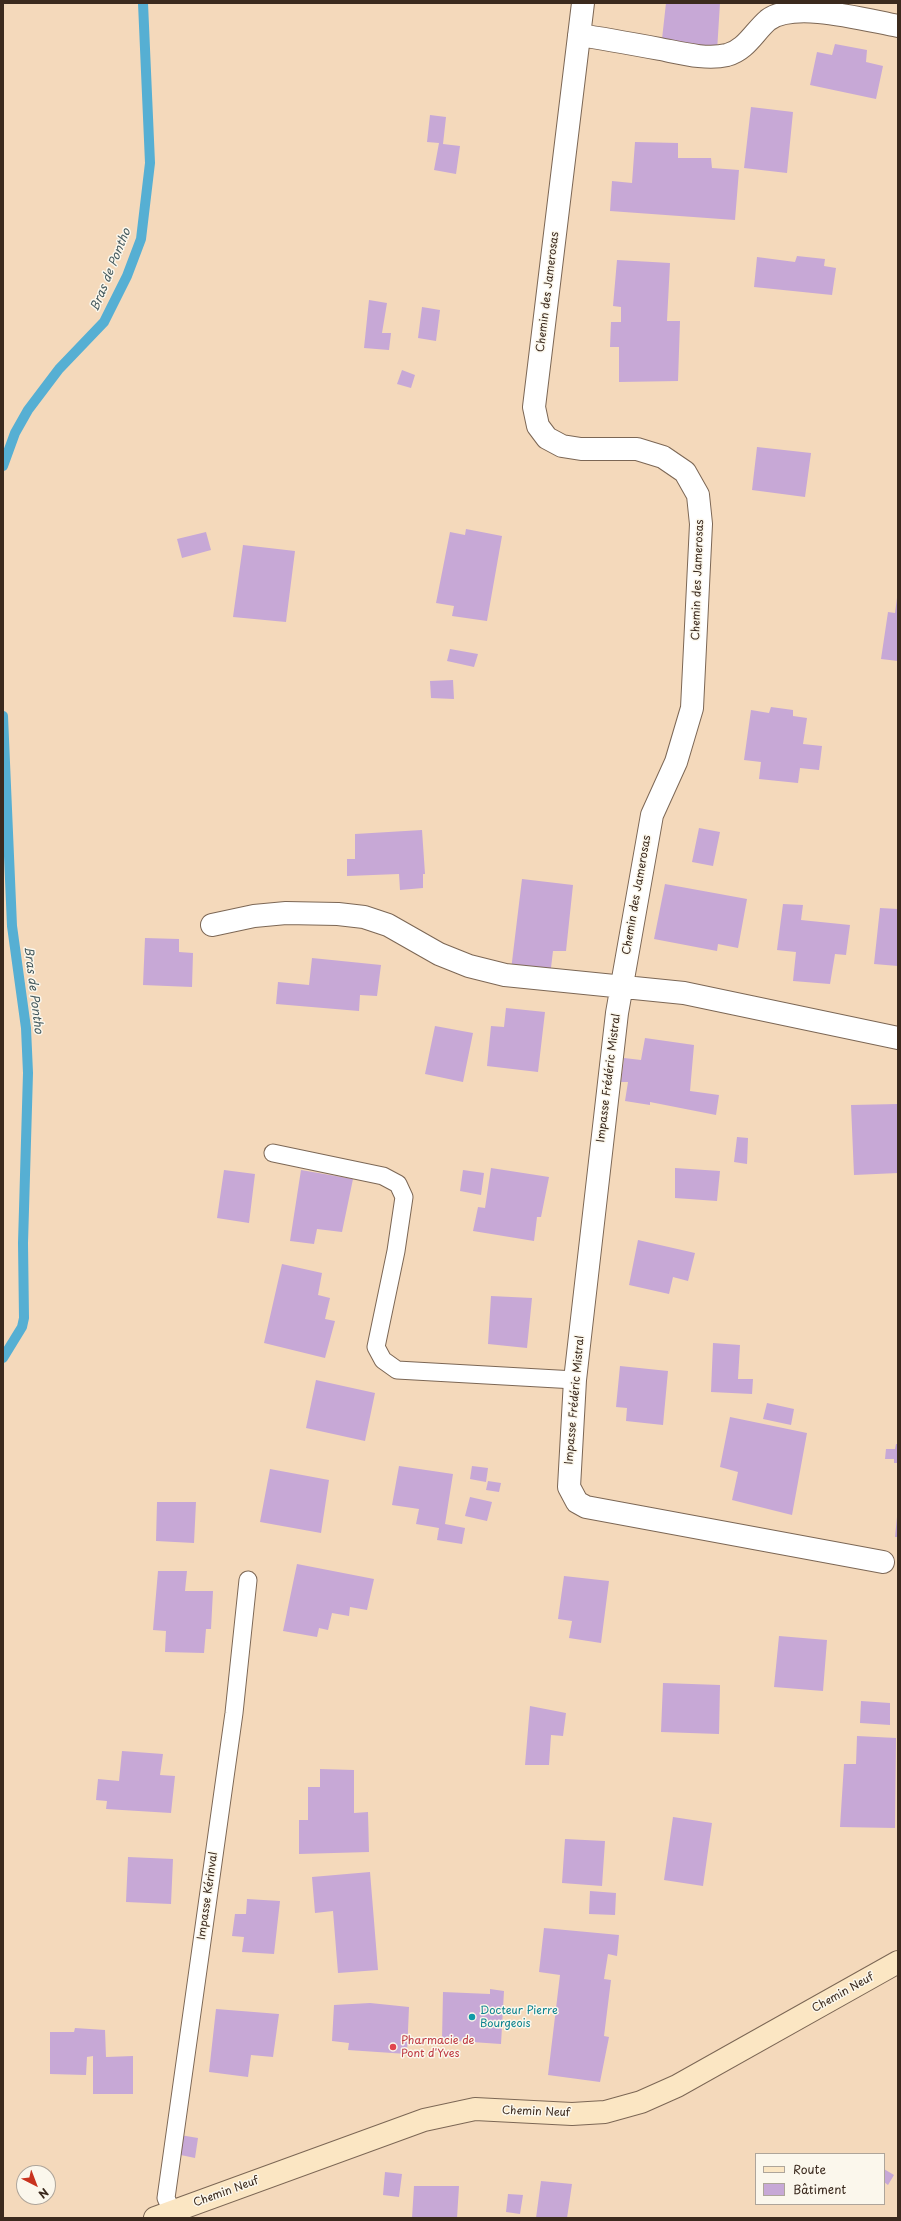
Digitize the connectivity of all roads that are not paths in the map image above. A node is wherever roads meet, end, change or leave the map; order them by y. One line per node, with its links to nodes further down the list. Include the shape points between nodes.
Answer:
1 (583, 3): 4 (street, Chemin des Jamerosas)
2 (769, 11): 3 (street, via 778,14 808,9); 4 (street, via 750,40 739,50 726,55 700,56)
3 (898, 26)
4 (579, 35): 6 (street, Chemin des Jamerosas, via 534,407 538,426 547,438 562,446 637,449 663,457 685,472 698,495 701,524 692,708 676,762 652,815)
5 (212, 925): 6 (street, via 254,916 286,913 364,917 388,925 439,954 476,968 504,975)
6 (621, 986): 7 (street, via 684,993); 9 (street, Impasse Frédéric Mistral)
7 (898, 1038)
8 (273, 1153): 9 (lane, via 383,1176 398,1184 404,1197 396,1251 376,1347 383,1360 397,1370)
9 (575, 1380): 10 (street, Impasse Frédéric Mistral, via 569,1486 577,1502 586,1507)
10 (883, 1562)
11 (248, 1580): 13 (lane, Impasse Kérinval, via 234,1713)
12 (898, 1962): 13 (main road, Chemin Neuf, via 677,2086 641,2102 605,2112 572,2114 475,2109 424,2120)
13 (164, 2215)

